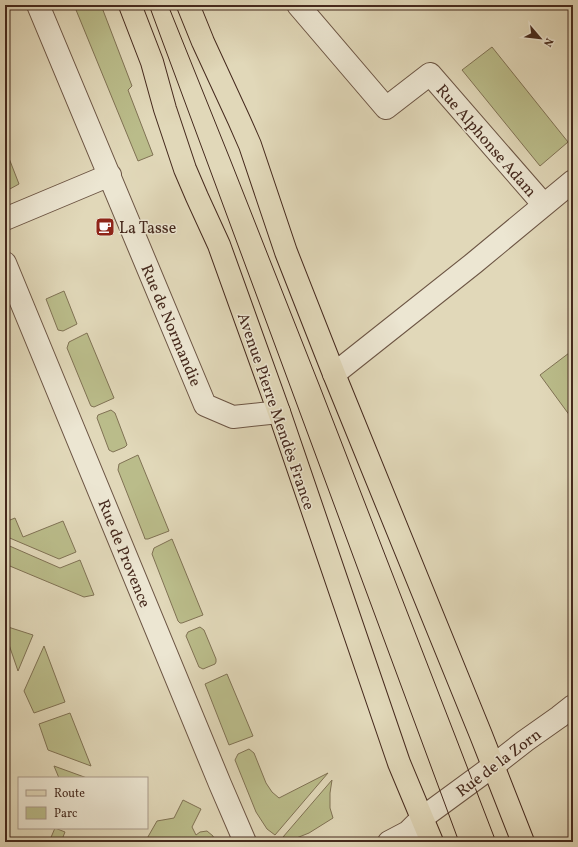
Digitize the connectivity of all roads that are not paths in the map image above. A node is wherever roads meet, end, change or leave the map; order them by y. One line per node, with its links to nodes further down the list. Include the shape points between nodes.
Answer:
1 (38, 5): 5 (street, Rue de Normandie)
2 (130, 5): 11 (main road, Avenue Pierre Mendès France, via 152,62 185,169 220,245)
3 (188, 5): 10 (main road, via 250,146 286,252)
4 (298, 5): 7 (street, Rue Alphonse Adam, via 386,108 430,74)
5 (110, 175): 8 (street); 11 (street, Rue de Normandie, via 205,405 233,417)
6 (573, 181): 7 (street, Rue Alphonse Adam)
7 (544, 205): 10 (street, Rue Alphonse Adam)
8 (5, 219)
9 (5, 263): 15 (street, Rue de Provence)
10 (334, 374): 13 (main road)
11 (279, 412): 14 (main road, Avenue Pierre Mendès France, via 399,764)
12 (573, 706): 13 (street, Rue de la Zorn)
13 (493, 766): 14 (street, Rue de la Zorn); 18 (main road)
14 (422, 818): 16 (street, Rue de la Zorn, via 408,832); 17 (main road, Avenue Pierre Mendès France)
15 (245, 842)
16 (389, 842)
17 (432, 842)
18 (523, 842)

